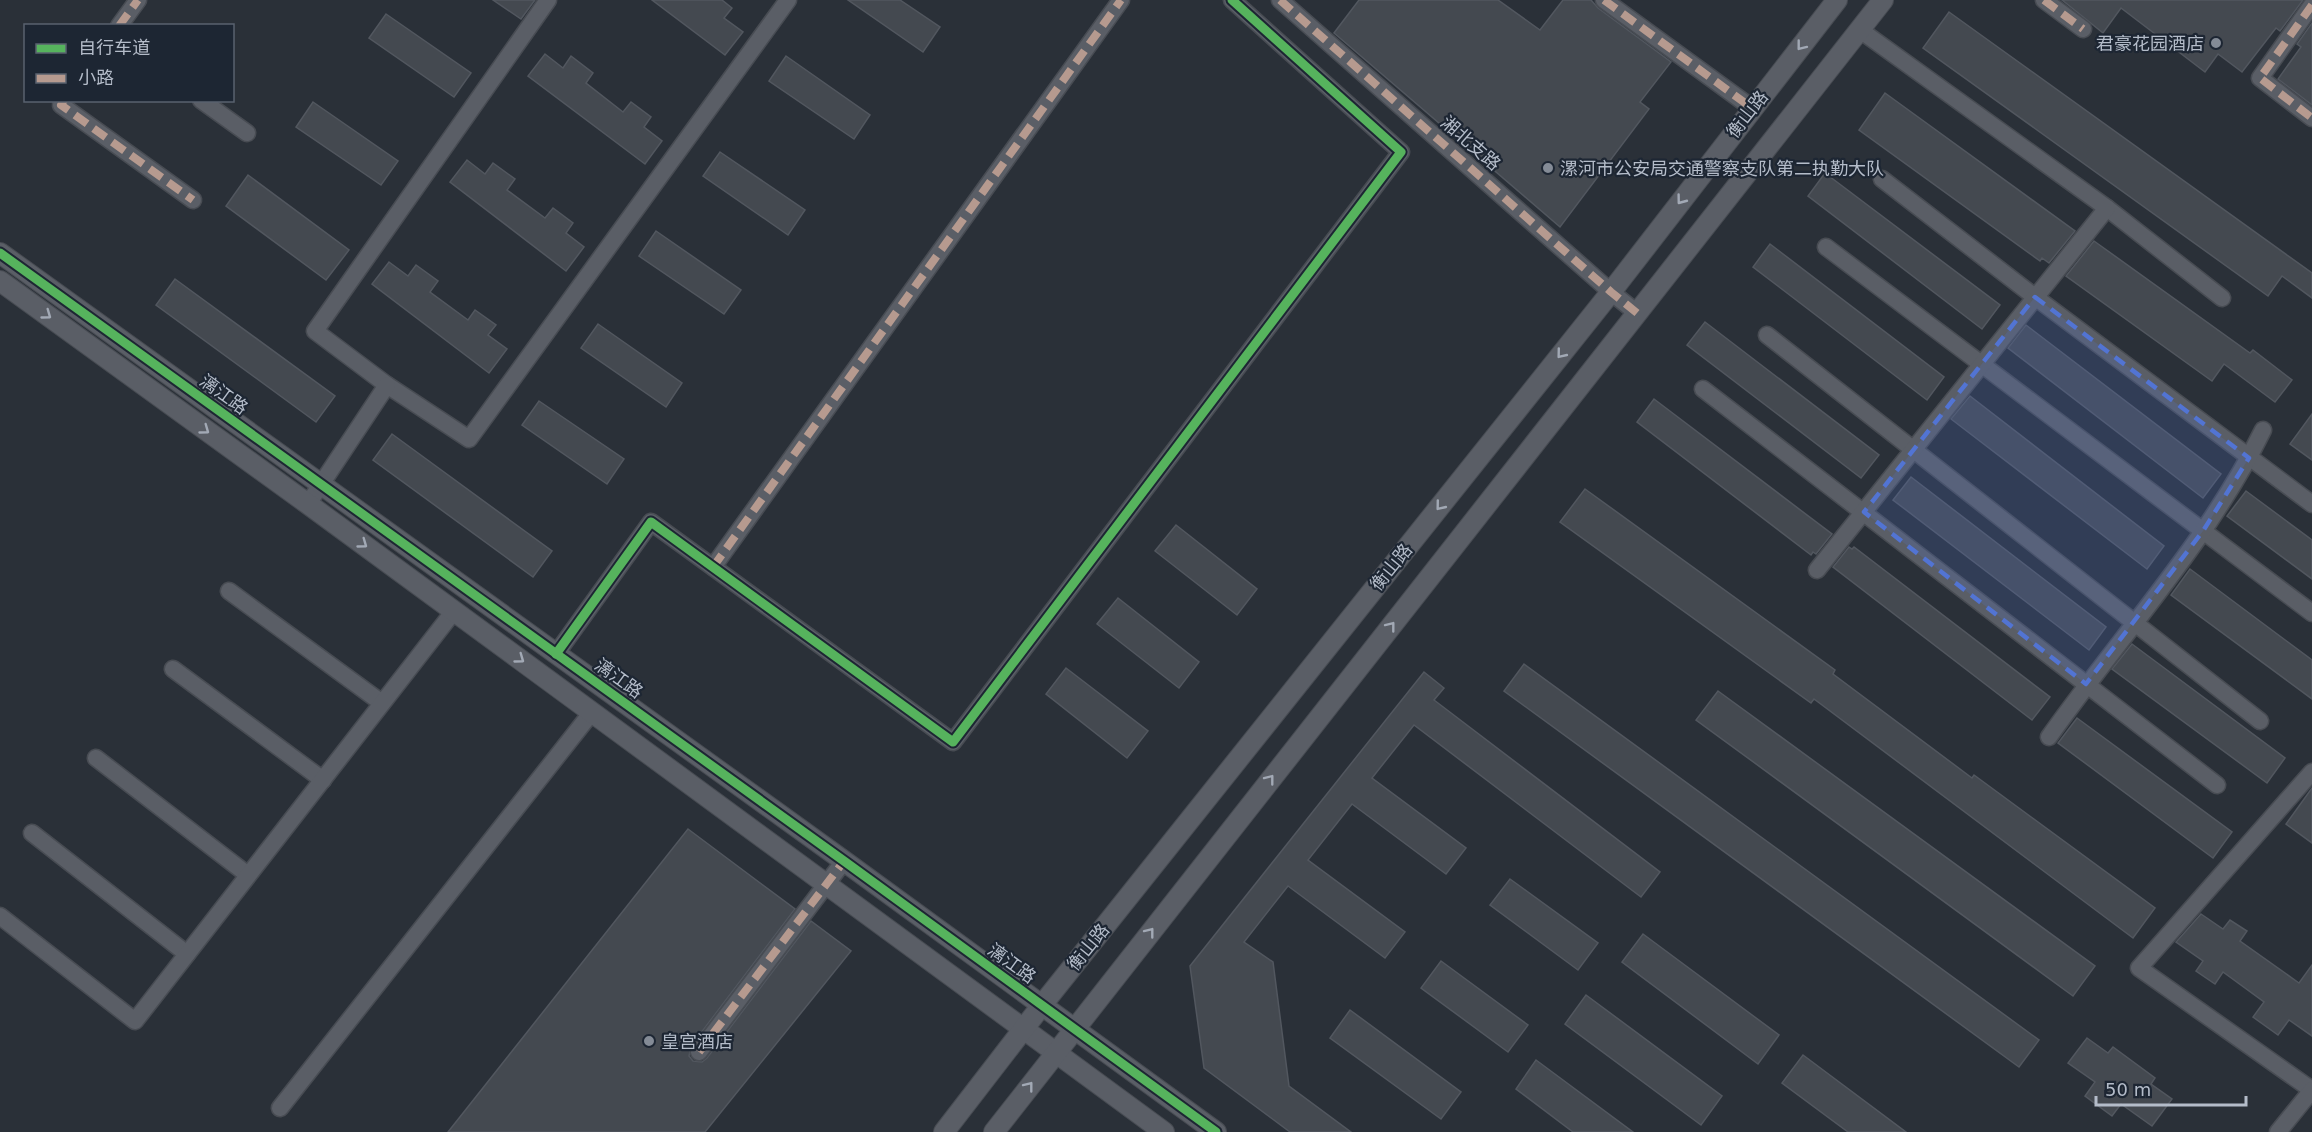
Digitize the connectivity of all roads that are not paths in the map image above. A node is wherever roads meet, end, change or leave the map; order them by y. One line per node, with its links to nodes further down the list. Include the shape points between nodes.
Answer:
1 (138, 0): 12 (street)
2 (549, 0): 32 (street, via 315,332)
3 (788, 0): 32 (street, via 469,440)
4 (1121, 0): 42 (street)
5 (1232, 0): 42 (street, via 1401,152 953,742)
6 (1280, 0): 26 (street, 湘北支路)
7 (1604, 0): 17 (street)
8 (1837, 0): 17 (street, 衡山路, one-way to 17)
9 (1883, 0): 14 (street, 衡山路)
10 (2044, 0): 13 (street)
11 (2312, 5): 18 (street, via 2260,78)
12 (120, 24)
13 (2083, 29)
14 (1860, 30): 22 (street); 29 (street, 衡山路)
15 (63, 102): 21 (street, via 61,105)
16 (204, 102): 19 (street)
17 (1752, 108): 26 (street, 衡山路, one-way to 26)
18 (2312, 118)
19 (247, 133)
20 (1882, 178): 27 (street)
21 (193, 200)
22 (2107, 208): 27 (street); 28 (street)
23 (1826, 247): 31 (street)
24 (0, 253): 37 (street, 漓江路)
25 (0, 281): 38 (street, one-way to 38)
26 (1611, 292): 29 (street, 湘北支路); 65 (street, 衡山路, one-way to 65)
27 (2036, 297): 31 (street); 36 (street)
28 (2222, 298)
29 (1638, 313): 66 (street, 衡山路, one-way to 29)
30 (1767, 335): 35 (street)
31 (1982, 364): 35 (street); 41 (street)
32 (387, 385): 37 (street)
33 (1703, 388): 40 (street)
34 (2263, 430): 36 (street)
35 (1913, 450): 40 (street); 47 (street)
36 (2249, 458): 39 (street); 41 (street)
37 (321, 484): 38 (street); 48 (street, 漓江路)
38 (308, 504): 45 (street, one-way to 45)
39 (2312, 504)
40 (1864, 512): 43 (street); 50 (street)
41 (2203, 531): 46 (street); 47 (street)
42 (713, 567): 48 (street, via 651,522)
43 (1817, 570)
44 (229, 591): 51 (street)
45 (454, 611): 51 (street); 52 (street, one-way to 52)
46 (2312, 613)
47 (2134, 623): 50 (street); 53 (street)
48 (556, 654): 60 (street, 漓江路)
49 (173, 669): 57 (street)
50 (2086, 684): 54 (street); 58 (street)
51 (382, 703): 57 (street)
52 (592, 712): 62 (street); 71 (street)
53 (2260, 721)
54 (2049, 737)
55 (96, 758): 61 (street)
56 (2312, 772): 70 (street, via 2139,968)
57 (322, 780): 61 (street)
58 (2217, 785)
59 (33, 833): 64 (street)
60 (844, 861): 62 (street); 65 (street, 漓江路)
61 (248, 875): 64 (street)
62 (826, 884): 67 (street); 68 (street)
63 (0, 916): 64 (street, via 135,1021)
64 (187, 954)
65 (1042, 1005): 66 (street, 漓江路); 67 (street, 衡山路)
66 (1074, 1028): 69 (street, 衡山路); 75 (street, 漓江路)
67 (1023, 1029): 69 (street); 72 (street, 衡山路)
68 (699, 1052)
69 (1055, 1053): 73 (street, 衡山路, one-way to 69); 74 (street)
70 (2312, 1090): 76 (street)
71 (280, 1108)
72 (944, 1132)
73 (993, 1132)
74 (1164, 1132)
75 (1216, 1132)
76 (2278, 1132)

